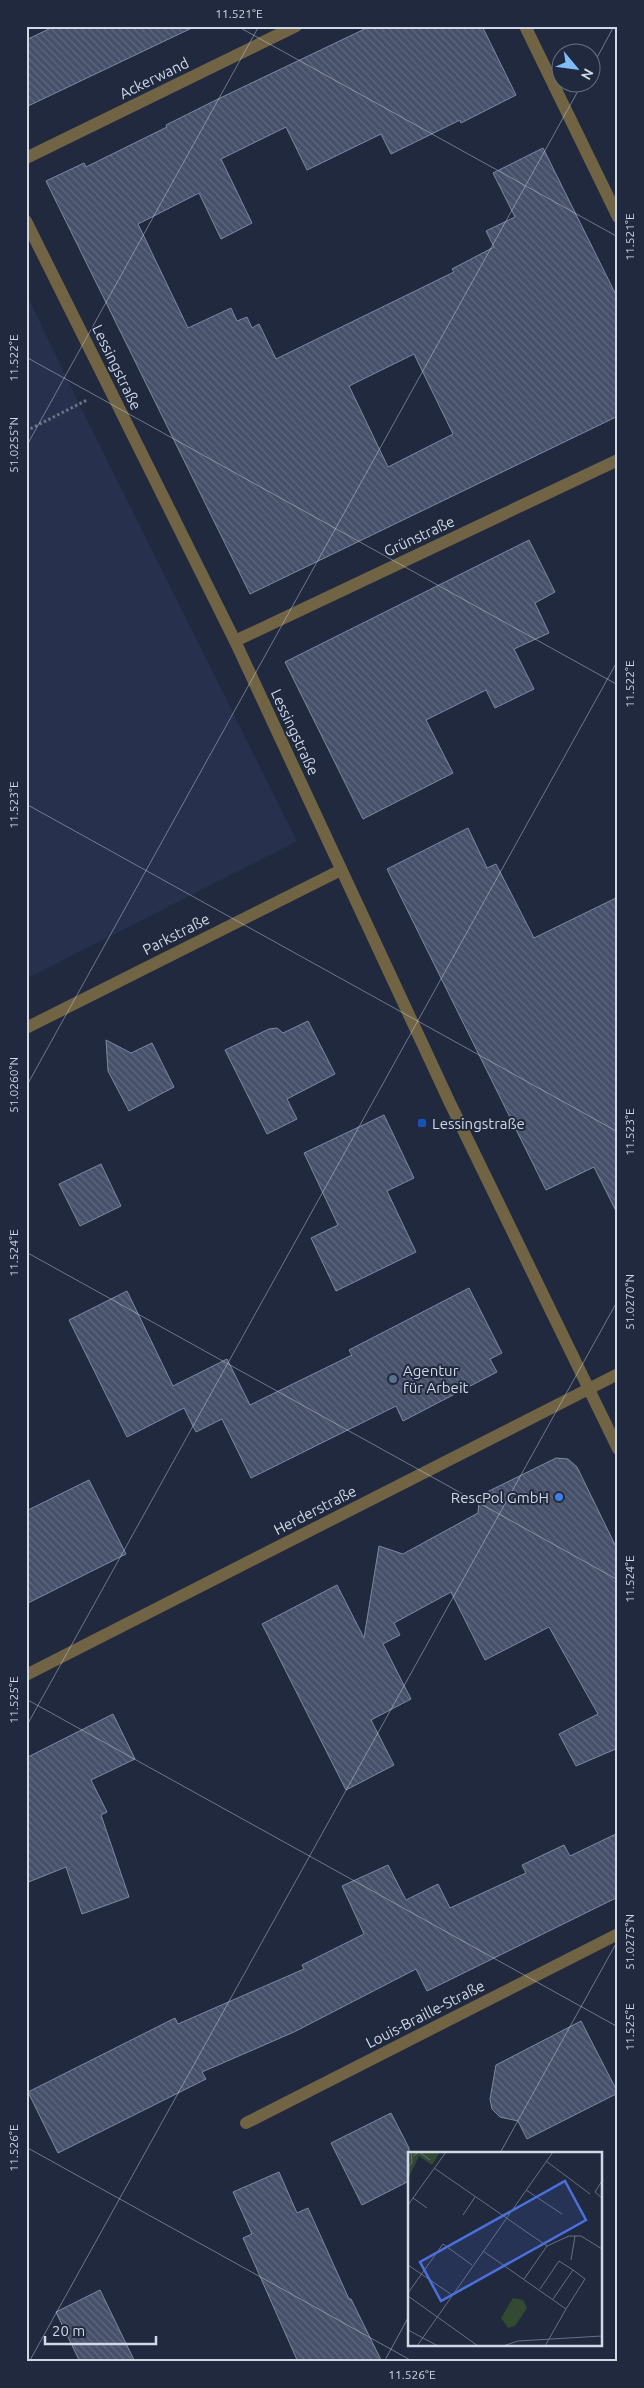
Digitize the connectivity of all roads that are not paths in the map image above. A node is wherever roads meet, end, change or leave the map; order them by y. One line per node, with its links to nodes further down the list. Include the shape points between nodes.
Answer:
1 (296, 26): 3 (street, Ackerwand)
2 (525, 26): 4 (street)
3 (26, 158)
4 (618, 217)
5 (26, 221): 7 (street, Lessingstraße)
6 (618, 460): 7 (street, Grünstraße)
7 (235, 641): 8 (street, Lessingstraße)
8 (341, 870): 9 (street, Parkstraße); 11 (street, Lessingstraße)
9 (26, 1028)
10 (618, 1374): 11 (street, Herderstraße)
11 (589, 1388): 12 (street, Lessingstraße); 13 (street, Herderstraße)
12 (618, 1449)
13 (26, 1675)
14 (618, 1934): 15 (street, Louis-Braille-Straße)
15 (246, 2123)

